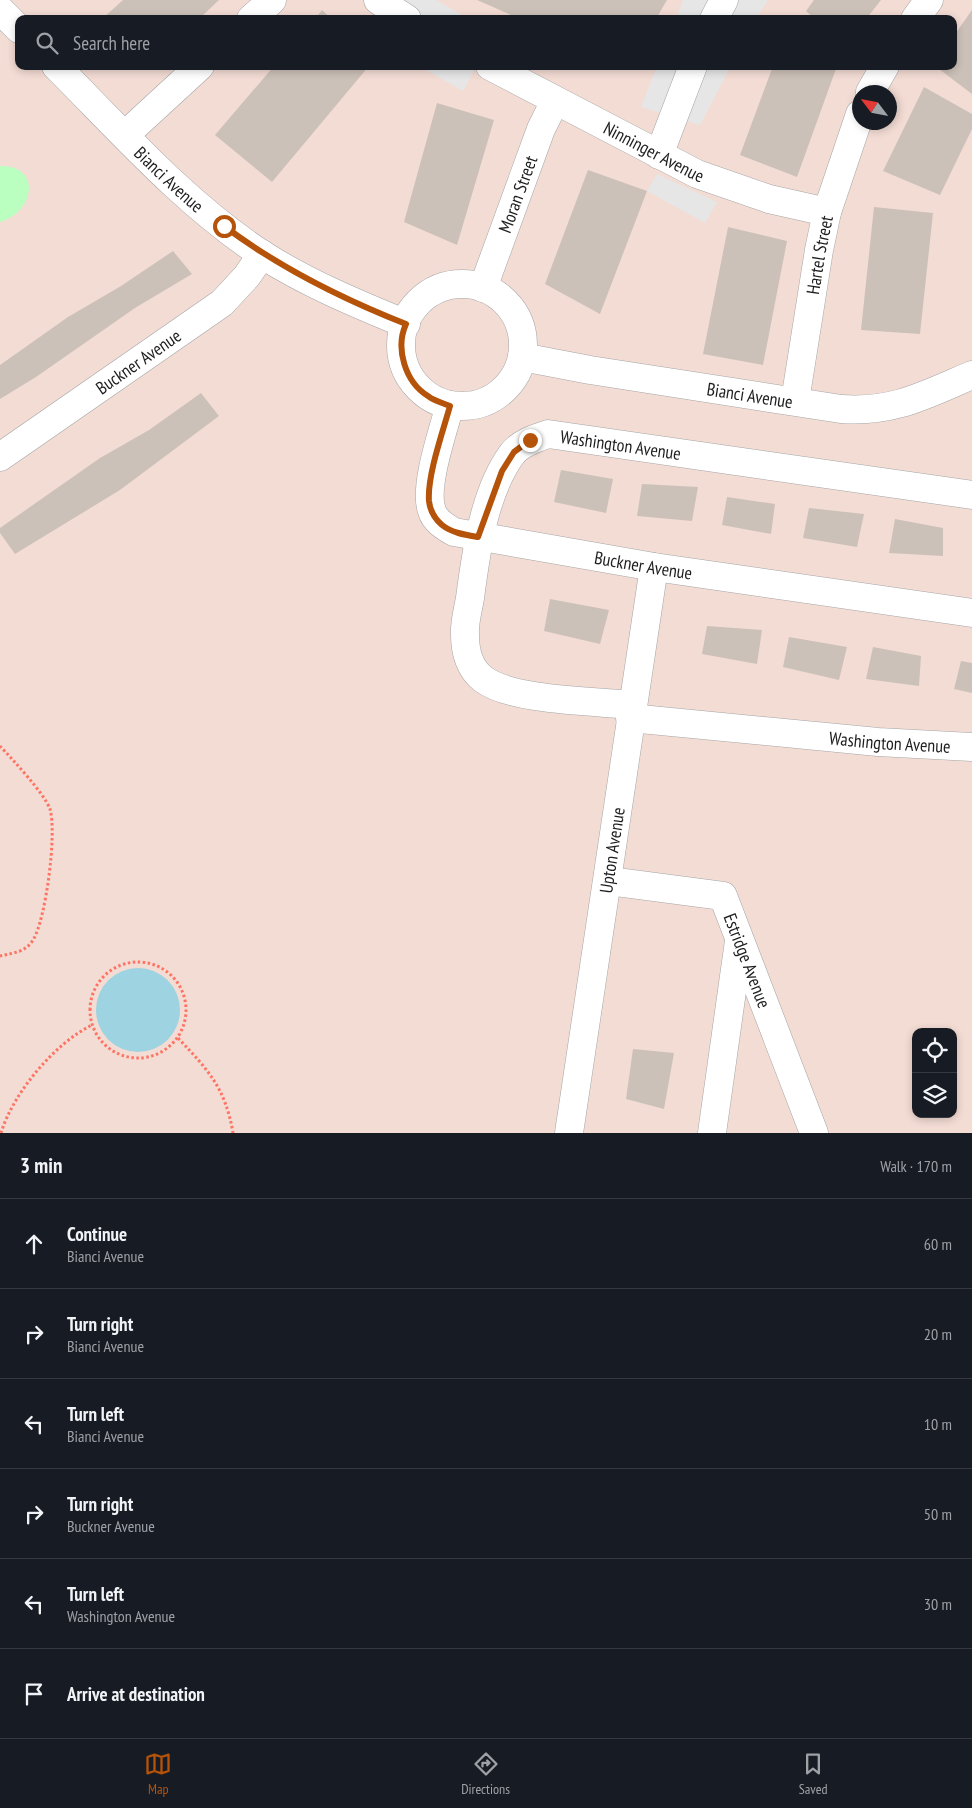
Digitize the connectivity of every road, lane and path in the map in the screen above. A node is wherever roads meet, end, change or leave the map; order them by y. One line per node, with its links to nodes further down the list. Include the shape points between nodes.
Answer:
1 (272, 0): 6 (street)
2 (378, 0): 7 (street)
3 (724, 0): 8 (street)
4 (929, 0): 9 (street)
5 (0, 10): 10 (street)
6 (255, 15)
7 (401, 15)
8 (716, 15)
9 (918, 15)
10 (15, 25)
11 (60, 70): 19 (street, Bianci Avenue)
12 (196, 70): 19 (street)
13 (497, 70): 17 (street, Ninninger Avenue)
14 (691, 70): 20 (street)
15 (882, 70): 16 (street)
16 (874, 85)
17 (555, 102): 20 (street, Ninninger Avenue); 23 (street, Moran Street, via 541,129)
18 (855, 130): 21 (street, Hartel Street)
19 (125, 135): 22 (street, Bianci Avenue, via 200,207)
20 (659, 155): 21 (street, Ninninger Avenue, via 732,188)
21 (827, 212): 27 (street, Hartel Street)
22 (262, 254): 24 (street, Bianci Avenue, via 339,296); 29 (street, Buckner Avenue, via 222,303)
23 (483, 288): 24 (street, via 474,284 450,285 428,294 411,311); 25 (street, via 496,294 513,311 522,333)
24 (406, 324): 28 (street, via 402,333 402,357 411,379 428,396)
25 (522, 357): 27 (street, Bianci Avenue); 28 (street, via 513,379 496,396 474,405)
26 (972, 375): 27 (street, Bianci Avenue, via 890,408 849,410)
27 (795, 401)
28 (450, 406): 31 (street, Buckner Avenue, via 430,484 429,501 432,514 442,525 454,532)
29 (0, 457)
30 (972, 495): 31 (street, Washington Avenue, via 548,434 530,440 514,452 502,471)
31 (478, 537): 32 (street, Buckner Avenue); 34 (street, Washington Avenue, via 465,635 470,664 483,679 517,693)
32 (654, 567): 33 (street, Buckner Avenue); 34 (street, Upton Avenue)
33 (972, 613)
34 (630, 711): 36 (street, Washington Avenue, via 878,742); 37 (street, Upton Avenue)
35 (0, 746): 39 (path, via 50,809 52,838 47,896 33,940 22,951)
36 (972, 747)
37 (609, 881): 38 (street, Estridge Avenue, via 723,896); 44 (street, Upton Avenue)
38 (739, 940): 45 (street); 46 (street, Estridge Avenue)
39 (0, 956)
40 (92, 1025): 41 (path, via 108,1048 122,1056 153,1056); 41 (path, via 90,1006 94,990 103,977 116,967 131,962 148,962 163,968 184,992 187,1008); 42 (path, via 76,1033 44,1062 7,1116)
41 (178, 1038): 43 (path, via 211,1074 229,1112)
42 (1, 1133)
43 (233, 1133)
44 (569, 1133)
45 (712, 1133)
46 (814, 1133)

